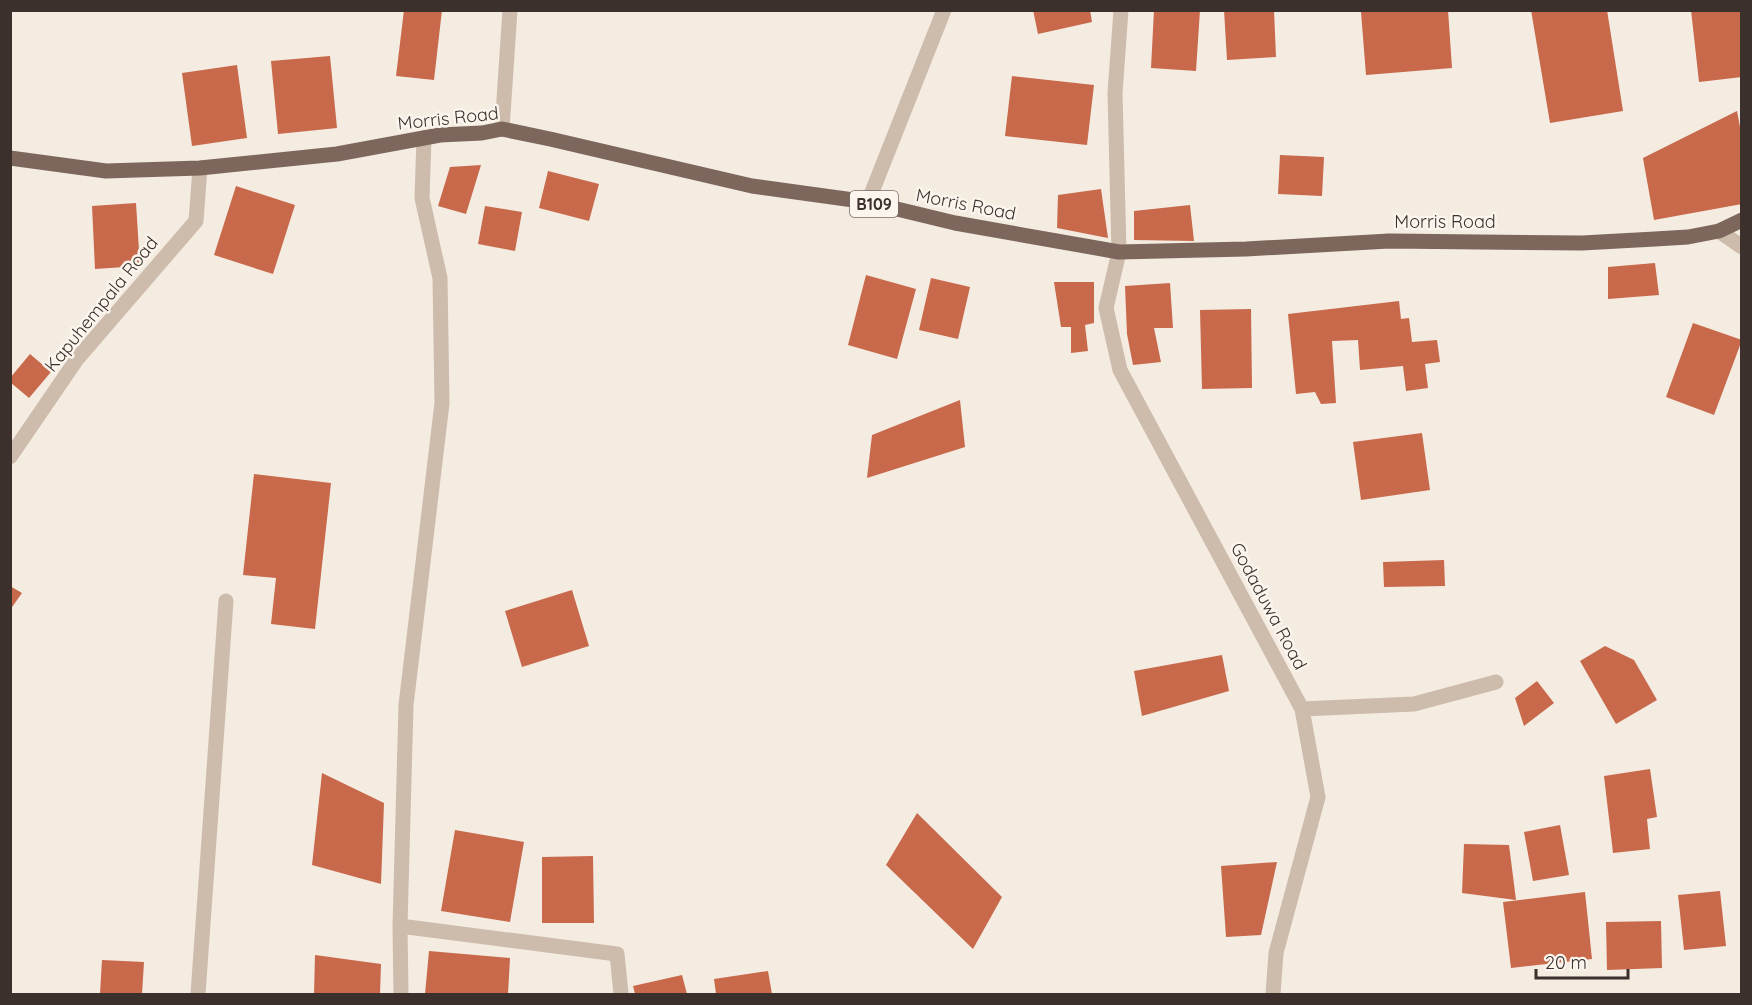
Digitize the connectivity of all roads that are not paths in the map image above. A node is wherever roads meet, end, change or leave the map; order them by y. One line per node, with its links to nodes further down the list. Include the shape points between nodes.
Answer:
1 (510, 10): 4 (street)
2 (944, 10): 8 (street)
3 (1121, 10): 12 (street, Godaduwa Road, via 1115,93)
4 (502, 129): 5 (main road, Morris Road / B109); 8 (main road, Morris Road / B109, via 752,186)
5 (424, 138): 7 (main road, Morris Road / B109, via 337,154); 17 (street, via 422,198 440,278 442,403 406,705)
6 (10, 158): 7 (main road, Morris Road / B109, via 106,171)
7 (200, 168): 13 (street, Kapuhempala Road, via 196,221 77,359)
8 (868, 202): 12 (main road, Morris Road / B109, via 955,223)
9 (1742, 220): 10 (main road, Morris Road / B109)
10 (1719, 231): 11 (street); 12 (main road, Morris Road / B109, via 1688,237 1582,243 1389,241)
11 (1742, 247)
12 (1119, 252): 16 (street, Godaduwa Road, via 1107,308 1120,370)
13 (10, 457)
14 (226, 601): 18 (street)
15 (1496, 682): 16 (street, via 1414,704)
16 (1302, 709): 21 (street, Godaduwa Road, via 1318,797 1276,953)
17 (400, 926): 19 (street); 20 (street, via 617,954)
18 (198, 994)
19 (401, 994)
20 (621, 994)
21 (1273, 994)

